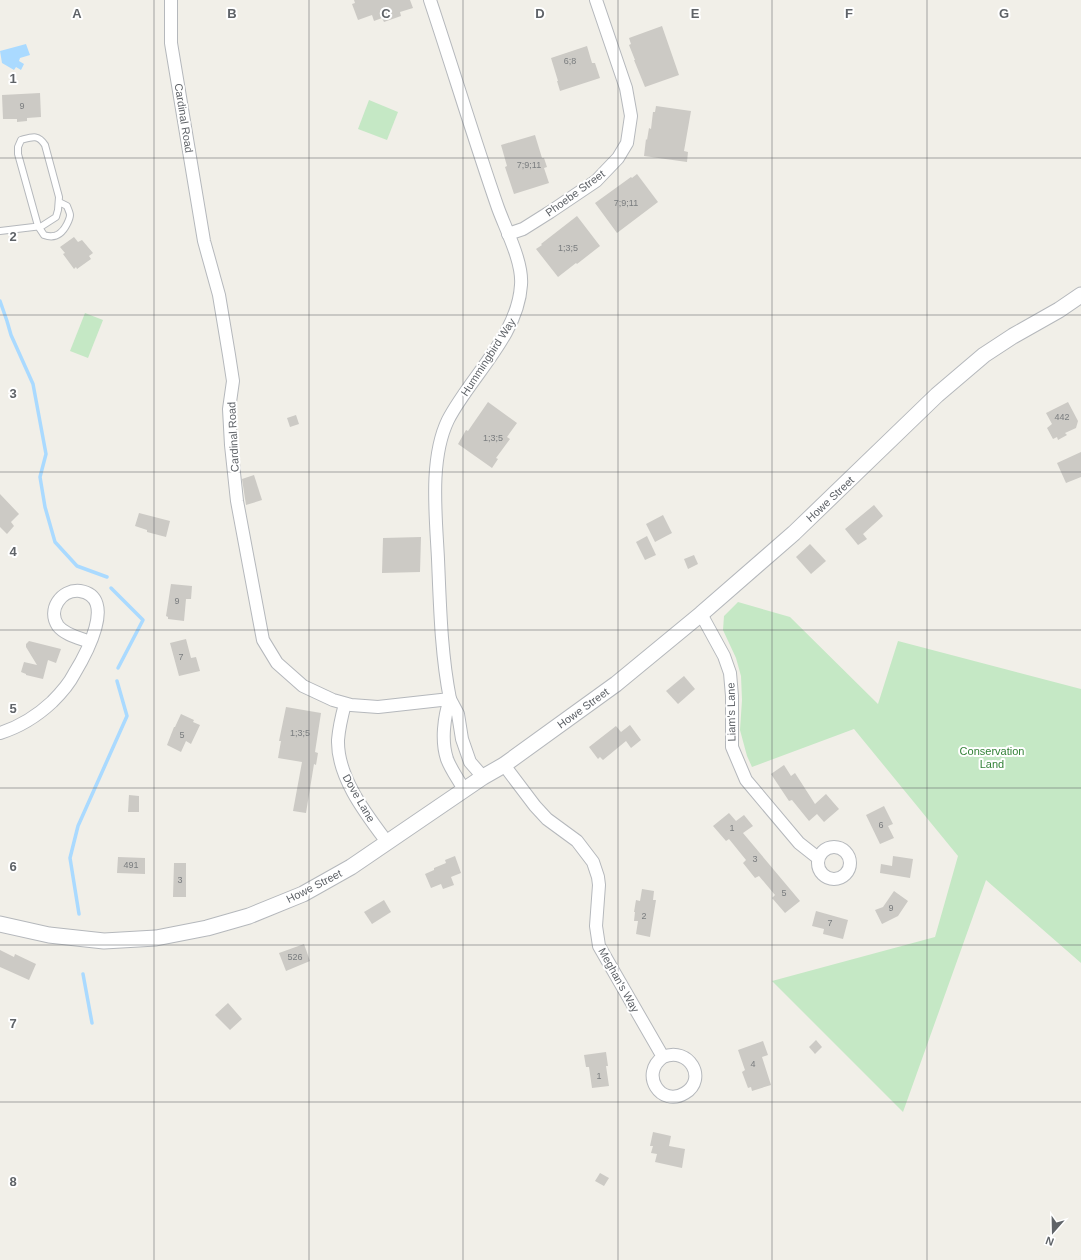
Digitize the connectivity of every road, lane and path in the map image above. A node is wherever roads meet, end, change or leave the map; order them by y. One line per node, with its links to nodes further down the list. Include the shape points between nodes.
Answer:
1 (171, 0): 12 (street, Cardinal Road, via 171,42 204,241 219,295 230,354 233,381 229,409 237,501 263,640 278,663 303,686)
2 (430, 0): 7 (street, Hummingbird Way)
3 (596, 0): 7 (street, Phoebe Street, via 626,88 631,116 627,143 618,158 596,180 545,216 523,229)
4 (59, 202): 5 (lane, via 56,217); 5 (lane, via 67,206 70,216 63,231 56,236 44,236); 5 (lane, via 45,145 34,137 21,140 18,154)
5 (38, 226): 6 (lane)
6 (0, 231)
7 (508, 234): 11 (street, Hummingbird Way, via 522,282 515,316 449,419 442,435 437,459 436,519 441,623)
8 (1081, 295): 9 (street, Howe Street, via 984,355 938,395 794,533)
9 (702, 614): 14 (street, Howe Street, via 616,684); 18 (street, Liam's Lane, via 730,673 732,747 746,780 799,843)
10 (90, 642): 13 (street, via 74,674 52,702 25,722)
11 (450, 699): 12 (street, Cardinal Road, via 378,707); 15 (street, Hummingbird Way, via 458,714 462,739 470,762); 16 (street, Hummingbird Way, via 445,719 446,751)
12 (345, 704): 17 (street, Dove Lane, via 338,740 344,772 375,826)
13 (0, 733)
14 (504, 765): 15 (street, Howe Street); 20 (street, Meghan's Way, via 535,806 547,819 577,841 593,862 599,884 596,926 599,946)
15 (483, 777): 16 (street, Howe Street)
16 (464, 790): 17 (street, Howe Street)
17 (388, 842): 19 (street, Howe Street, via 351,867 303,894 249,916 207,928 156,938 104,941 49,935)
18 (818, 858)
19 (0, 924)
20 (663, 1057)

